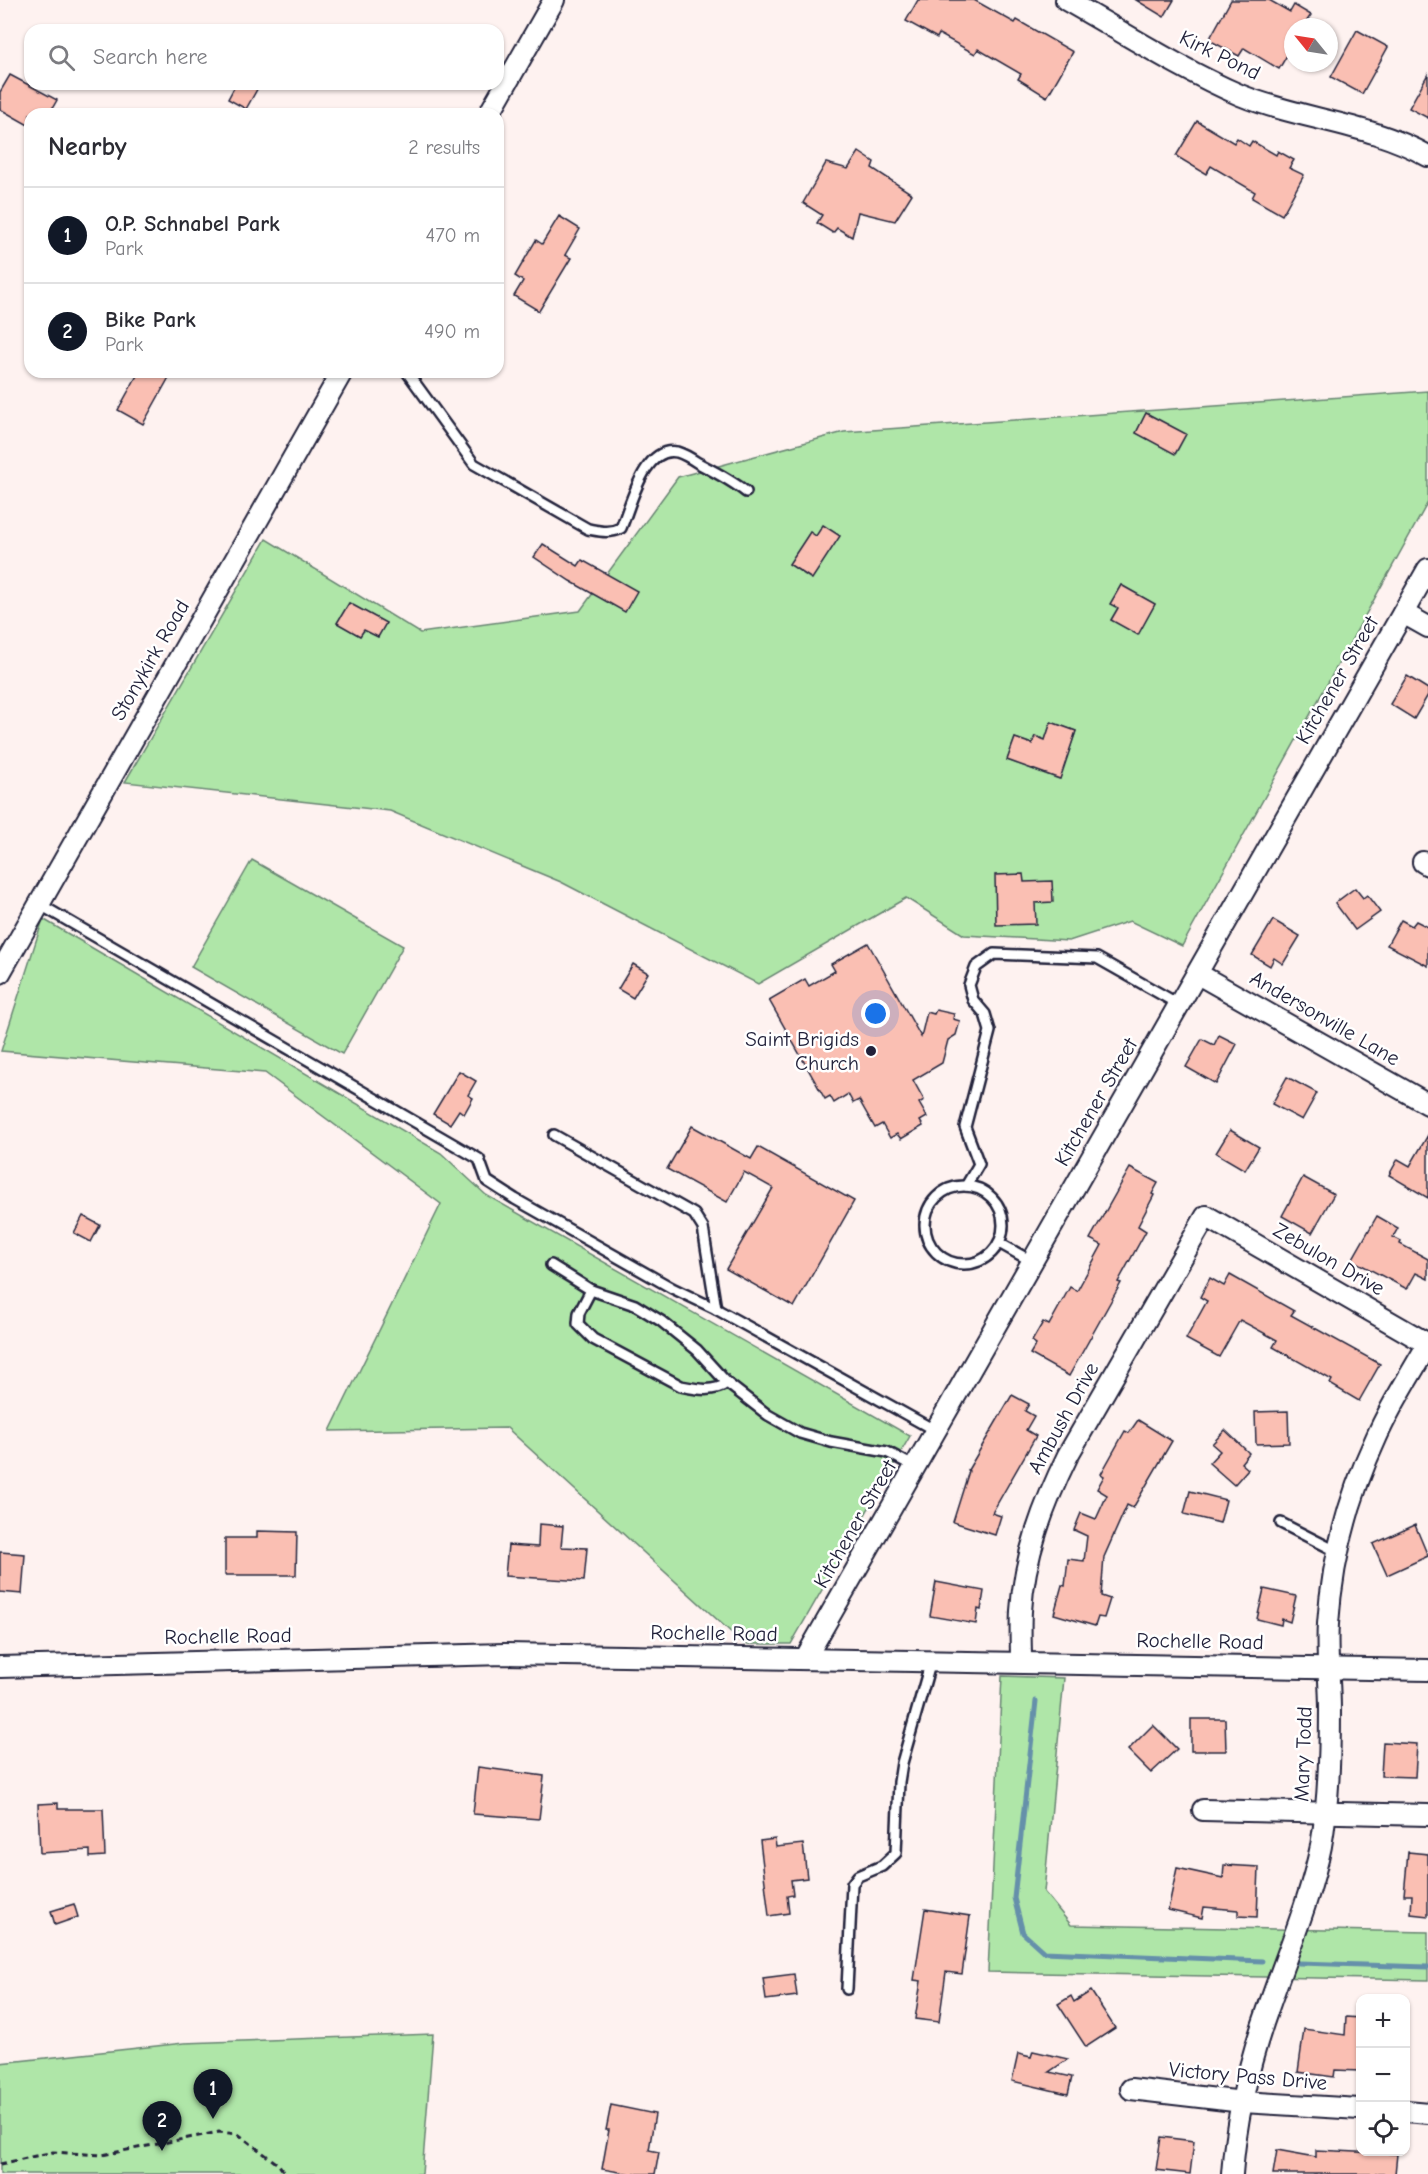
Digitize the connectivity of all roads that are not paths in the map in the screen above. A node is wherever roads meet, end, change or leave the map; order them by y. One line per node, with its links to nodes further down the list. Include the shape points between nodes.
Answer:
1 (554, 0): 3 (street)
2 (1066, 0): 6 (street, Kirk Pond, via 1241,95 1393,139)
3 (504, 88)
4 (503, 90): 5 (street)
5 (492, 108)
6 (1428, 156)
7 (339, 378): 13 (street, Stonykirk Road)
8 (411, 378): 9 (lane, via 474,464 588,529 606,532 621,528 645,470 664,452 678,452)
9 (746, 492)
10 (1428, 569): 11 (street, Kitchener Street)
11 (1403, 613): 12 (street); 15 (street, Kitchener Street)
12 (1428, 627)
13 (39, 904): 14 (street, Stonykirk Road); 25 (lane, via 479,1159 487,1180 515,1199)
14 (0, 973)
15 (1198, 974): 16 (street, Kitchener Street); 17 (street, Andersonville Lane)
16 (1180, 1005): 19 (lane, via 1097,958 994,954 976,967 969,985 973,1000 986,1014 990,1031 965,1127 979,1164); 22 (street, Kitchener Street)
17 (1428, 1104)
18 (554, 1135): 25 (lane, via 694,1214 703,1228)
19 (966, 1186): 21 (lane, via 993,1199 1001,1213); 21 (lane, via 951,1188 929,1209 925,1224 928,1239 944,1259 967,1264 991,1254)
20 (1206, 1216): 26 (street, Zebulon Drive); 34 (street, Ambush Drive, via 1050,1492 1026,1570 1021,1611)
21 (999, 1243): 22 (lane)
22 (1033, 1262): 28 (street, Kitchener Street)
23 (550, 1264): 24 (lane)
24 (591, 1290): 27 (lane, via 635,1305 661,1321 697,1350); 27 (lane, via 578,1324 593,1339 681,1386 719,1389)
25 (716, 1309): 28 (lane)
26 (1428, 1344): 31 (street, Mary Todd, via 1377,1434 1352,1496)
27 (727, 1383): 29 (lane, via 768,1415 800,1433 887,1452)
28 (936, 1431): 29 (street, Kitchener Street)
29 (915, 1467): 32 (street, Kitchener Street)
30 (1281, 1523): 31 (lane)
31 (1338, 1552): 36 (street, Mary Todd, via 1328,1624)
32 (805, 1659): 33 (street, Rochelle Road); 35 (street, Rochelle Road, via 505,1654)
33 (930, 1661): 34 (street, Rochelle Road); 41 (lane, via 902,1763 896,1853 882,1866 858,1876 852,1884)
34 (1022, 1662): 36 (street, Rochelle Road)
35 (0, 1667)
36 (1328, 1667): 37 (street, Rochelle Road); 39 (street, Mary Todd, via 1329,1780)
37 (1428, 1670)
38 (1203, 1810): 39 (street)
39 (1325, 1812): 40 (street); 43 (street, Mary Todd, via 1321,1846 1268,2009)
40 (1428, 1815)
41 (847, 1989)
42 (1131, 2089): 43 (street, Victory Pass Drive)
43 (1243, 2102): 44 (street, Victory Pass Drive); 47 (street, Mary Todd)
44 (1356, 2109)
45 (1410, 2112): 46 (street)
46 (1428, 2113)
47 (1232, 2174)

